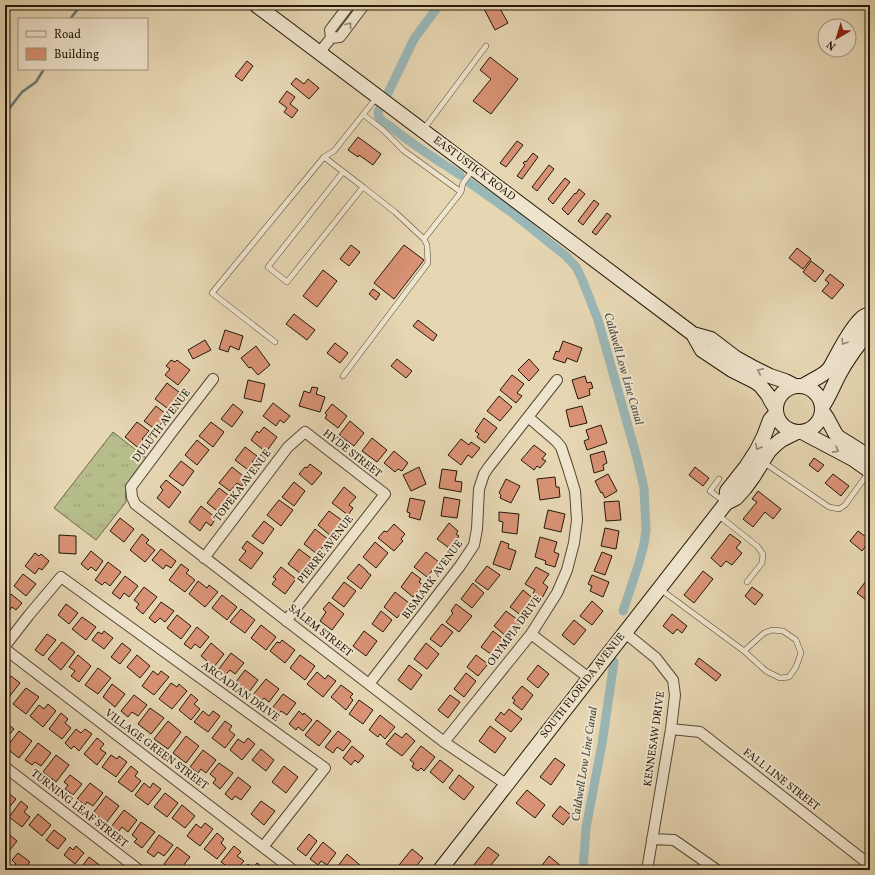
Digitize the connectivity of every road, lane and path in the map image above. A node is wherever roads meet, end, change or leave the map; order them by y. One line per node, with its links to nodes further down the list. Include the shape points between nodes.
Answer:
1 (256, 5): 6 (main road, EAST USTICK ROAD)
2 (349, 5): 4 (street, via 330,30)
3 (364, 5): 4 (street, one-way to 3, via 340,37)
4 (331, 38): 6 (street)
5 (486, 46): 9 (lane)
6 (319, 52): 7 (main road, EAST USTICK ROAD)
7 (378, 96): 8 (lane); 9 (main road, EAST USTICK ROAD)
8 (364, 115): 10 (lane, via 334,151); 14 (lane, via 403,150)
9 (422, 130): 11 (main road, EAST USTICK ROAD)
10 (324, 157): 12 (lane); 19 (lane, via 212,293)
11 (473, 169): 14 (lane); 18 (main road, EAST USTICK ROAD)
12 (343, 172): 13 (lane); 13 (lane, via 268,267 287,282)
13 (363, 187): 15 (lane, via 395,212)
14 (460, 192): 15 (lane)
15 (424, 240): 20 (lane, via 427,245 428,263)
16 (870, 314): 23 (main road, one-way to 23, via 862,318 852,330 830,368 816,379)
17 (870, 329): 24 (main road, via 842,369)
18 (693, 334): 23 (main road, EAST USTICK ROAD, one-way to 18, via 770,376 736,358 711,339); 25 (main road, EAST USTICK ROAD, via 702,350 732,370 760,384)
19 (276, 342)
20 (343, 376)
21 (213, 379): 33 (street, DULUTH AVENUE)
22 (557, 380): 26 (street, BISMARK AVENUE)
23 (799, 386): 24 (main road, via 816,393); 25 (main road, via 788,388 782,393)
24 (822, 409): 28 (main road, via 818,422 812,428); 29 (main road, via 838,437)
25 (776, 411): 28 (main road, via 783,426); 35 (main road, SOUTH FLORIDA AVENUE, one-way to 35, via 746,467 727,491)
26 (528, 417): 42 (street, OLYMPIA DRIVE, via 561,447 574,491 577,520 567,570 558,594); 47 (street, BISMARK AVENUE, via 484,474 479,489 474,545)
27 (305, 432): 34 (street, HYDE STREET); 37 (street, TOPEKA AVENUE, via 288,447)
28 (800, 432): 30 (main road, SOUTH FLORIDA AVENUE, via 775,445); 31 (main road, one-way to 31, via 853,459)
29 (870, 457)
30 (763, 462): 31 (lane, via 829,506 839,509 845,505); 35 (main road, SOUTH FLORIDA AVENUE, via 736,498)
31 (870, 471)
32 (719, 479): 35 (lane, via 710,491)
33 (131, 487): 37 (street, SALEM STREET, via 135,504)
34 (385, 494): 40 (street, PIERRE AVENUE)
35 (726, 503): 36 (main road, SOUTH FLORIDA AVENUE)
36 (717, 514): 38 (lane, via 757,546 763,554 762,562); 39 (main road, SOUTH FLORIDA AVENUE)
37 (204, 558): 40 (street, SALEM STREET)
38 (747, 582)
39 (659, 588): 41 (main road, SOUTH FLORIDA AVENUE); 45 (lane)
40 (286, 621): 47 (street, SALEM STREET)
41 (624, 632): 46 (main road, SOUTH FLORIDA AVENUE); 48 (street, KENNESAW DRIVE, via 656,658 673,680 675,695)
42 (531, 634): 46 (street); 49 (street, OLYMPIA DRIVE)
43 (5, 646): 53 (street, ARCADIAN DRIVE, via 61,578 325,768)
44 (5, 649): 53 (street, VILLAGE GREEN STREET)
45 (744, 651): 45 (lane, via 766,671 780,678 788,677 796,667 801,653 796,640 783,631 772,630 764,633)
46 (589, 678): 51 (main road, SOUTH FLORIDA AVENUE)
47 (369, 684): 49 (street, SALEM STREET)
48 (671, 729): 52 (street, KENNESAW DRIVE); 54 (street, FALL LINE STREET, via 700,732)
49 (444, 742): 51 (street, SALEM STREET)
50 (5, 767): 56 (street, TURNING LEAF STREET)
51 (506, 784): 55 (main road, SOUTH FLORIDA AVENUE)
52 (652, 839): 58 (street, KENNESAW DRIVE); 59 (street, via 674,840)
53 (263, 847): 57 (street, VILLAGE GREEN STREET)
54 (870, 865)
55 (444, 868)
56 (139, 870)
57 (293, 870)
58 (647, 870)
59 (717, 870)

